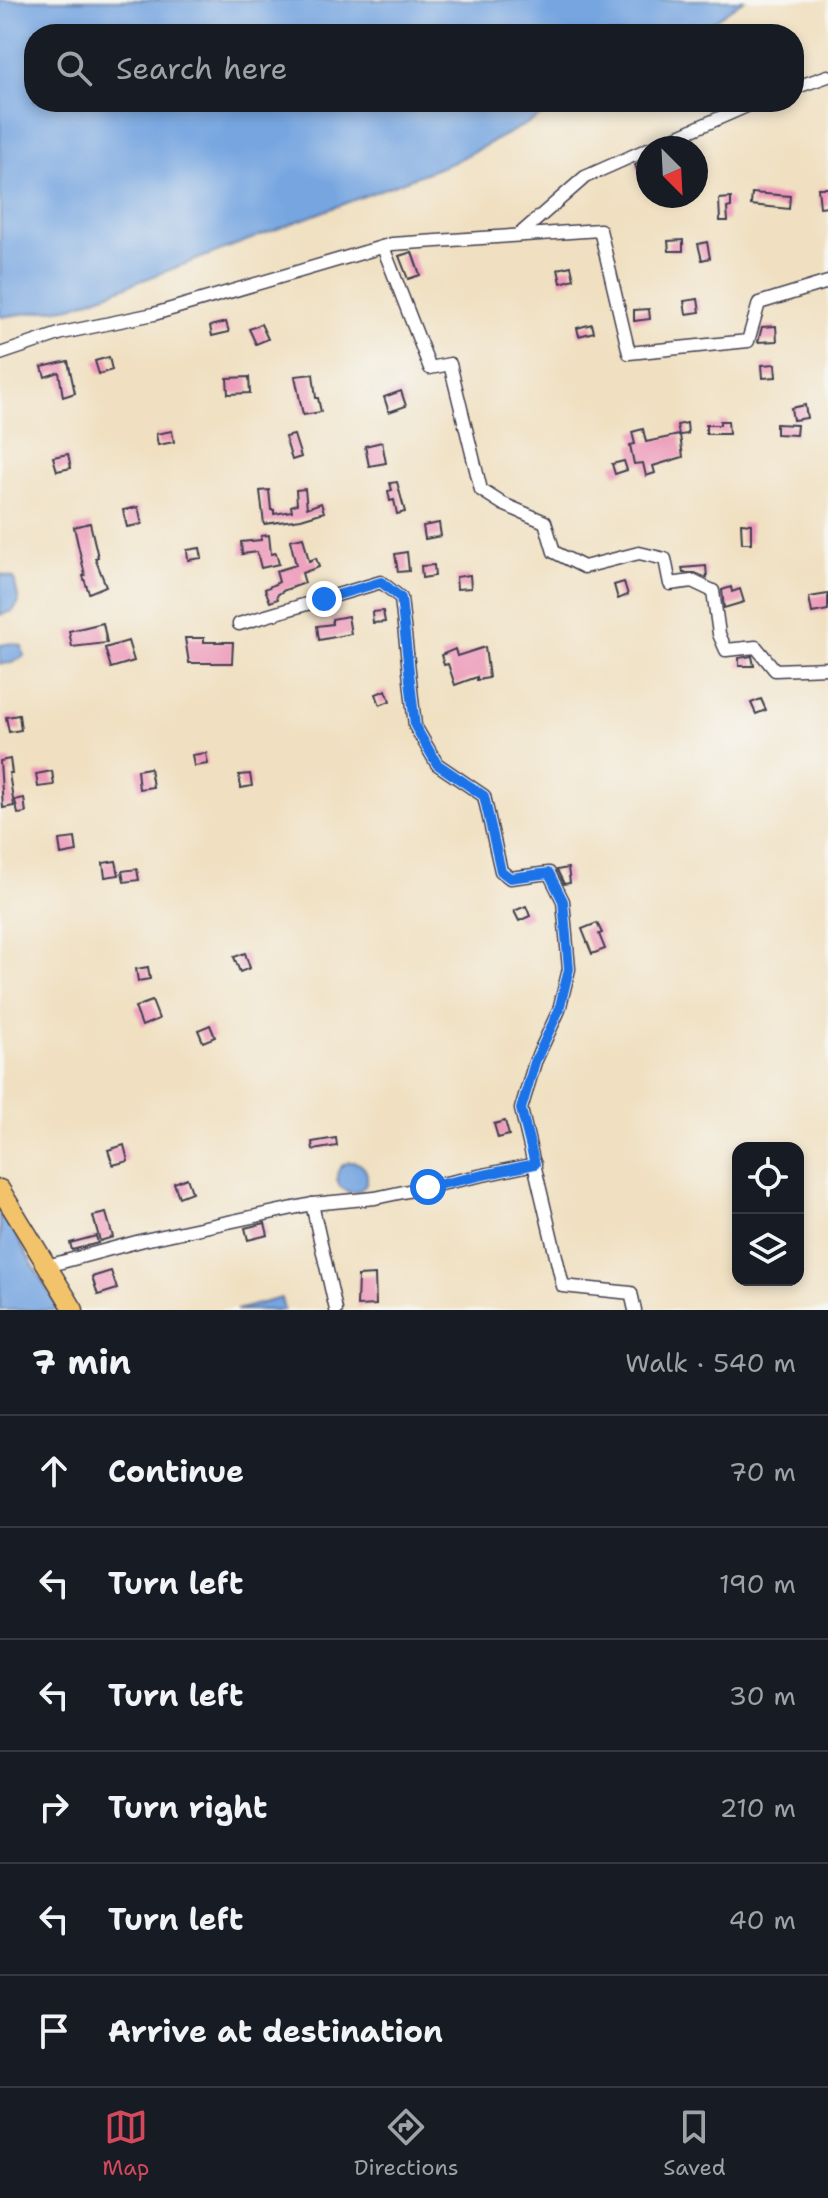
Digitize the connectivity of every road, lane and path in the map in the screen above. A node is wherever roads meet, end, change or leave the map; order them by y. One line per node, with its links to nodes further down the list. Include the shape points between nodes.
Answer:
1 (828, 76): 2 (street)
2 (804, 84)
3 (733, 112): 4 (street)
4 (679, 136)
5 (636, 155): 6 (street, via 585,177)
6 (520, 234): 7 (street); 8 (street, via 600,230 629,353 748,341 759,303)
7 (383, 247): 9 (street); 11 (street, via 430,368 450,364 481,490 545,522 554,552 584,567 639,553 665,559 670,584 692,581 713,591 726,650 756,647 775,670)
8 (828, 282)
9 (0, 354)
10 (239, 624): 12 (street, via 381,582 401,598 415,726 437,764 484,796 501,871 510,878 549,873 563,901 569,969 521,1109)
11 (828, 668)
12 (535, 1164): 14 (street, via 375,1198); 18 (street, via 563,1286 631,1293)
13 (0, 1189): 15 (highway)
14 (312, 1204): 15 (street); 17 (street)
15 (47, 1266): 16 (highway)
16 (74, 1310)
17 (336, 1310)
18 (635, 1310)

